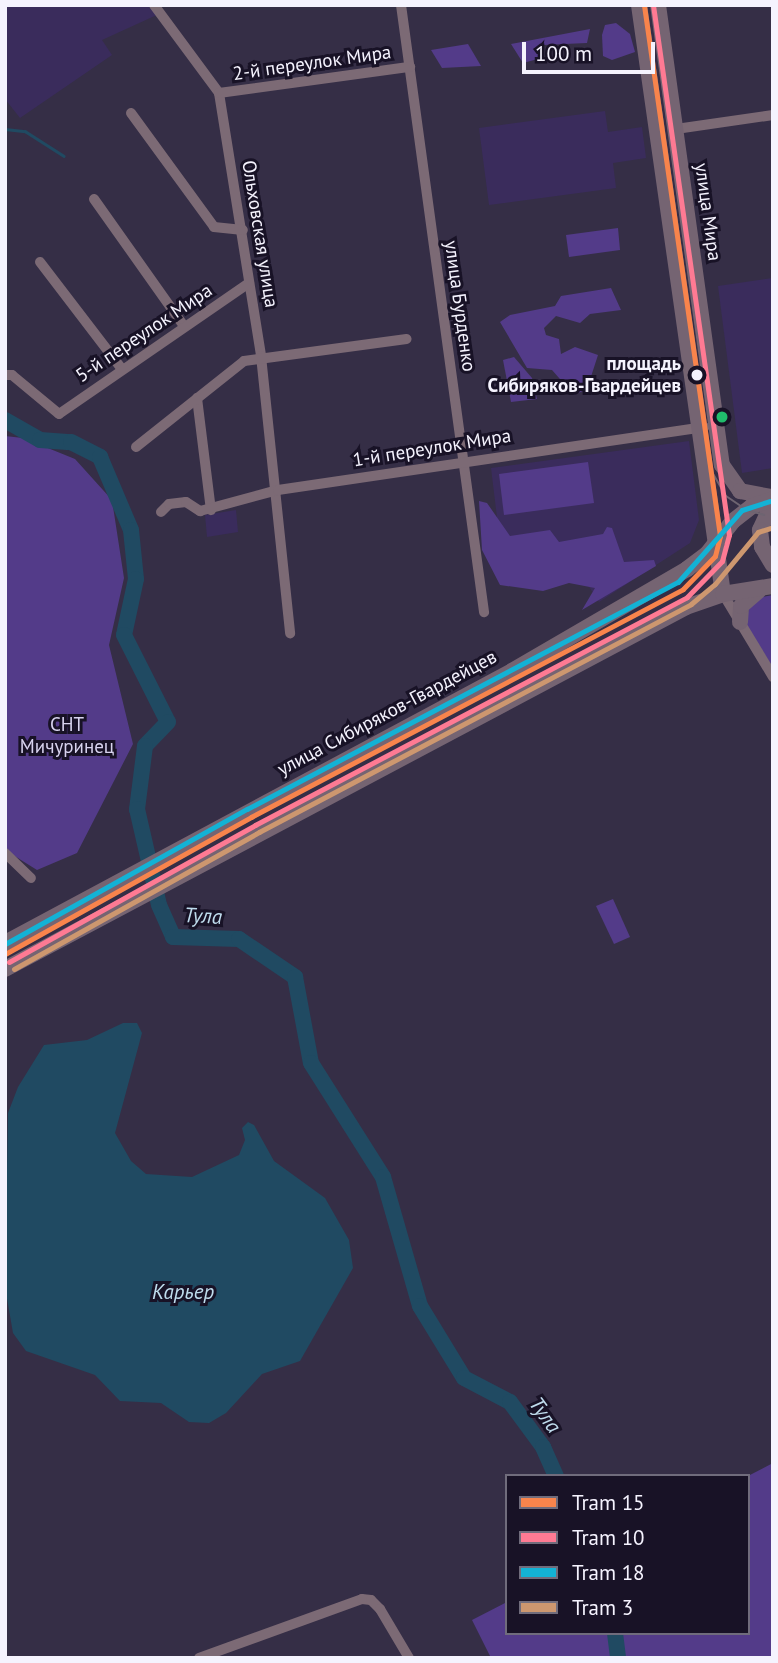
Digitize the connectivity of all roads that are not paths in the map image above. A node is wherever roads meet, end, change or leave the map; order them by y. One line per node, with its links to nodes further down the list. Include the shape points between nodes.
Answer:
1 (154, 5): 6 (street, Ольховская улица)
2 (401, 5): 5 (street, улица Бурденко)
3 (639, 5): 21 (main road, улица Мира)
4 (659, 5): 9 (main road, улица Мира)
5 (410, 68): 6 (street, 2-й переулок Мира); 23 (street, улица Бурденко)
6 (219, 93): 11 (street, Ольховская улица)
7 (131, 113): 11 (street, via 214,227)
8 (773, 115): 9 (street)
9 (676, 129): 20 (main road, улица Мира)
10 (94, 199): 14 (street)
11 (243, 230): 13 (street, Ольховская улица)
12 (40, 262): 17 (street)
13 (250, 283): 14 (street, 5-й переулок Мира); 16 (street, Ольховская улица)
14 (184, 326): 17 (street, 5-й переулок Мира)
15 (407, 339): 16 (street, via 313,355)
16 (261, 356): 19 (street, via 244,361); 24 (street, Ольховская улица)
17 (121, 368): 18 (street, 5-й переулок Мира, via 59,414 12,375)
18 (5, 375)
19 (197, 398): 22 (street); 26 (street)
20 (717, 425): 21 (street, 1-й переулок Мира); 25 (main road, via 722,465 730,478 740,491)
21 (697, 428): 23 (street, 1-й переулок Мира); 28 (main road, улица Мира)
22 (136, 447)
23 (464, 461): 24 (street, 1-й переулок Мира); 32 (street, улица Бурденко)
24 (278, 490): 26 (street, 1-й переулок Мира); 34 (street, Ольховская улица)
25 (773, 499): 28 (main road, улица Сибиряков-Гвардейцев, via 747,510); 29 (main road, via 760,530 762,547)
26 (211, 510): 27 (street, 1-й переулок Мира, via 200,511 186,502 169,504)
27 (161, 512)
28 (714, 545): 31 (main road, улица Мира); 38 (main road, улица Сибиряков-Гвардейцев, via 687,569 512,671)
29 (773, 565)
30 (767, 587): 31 (main road); 33 (main road, via 741,606)
31 (723, 594): 33 (street); 39 (main road, via 686,607 535,684)
32 (485, 611)
33 (740, 622): 35 (street)
34 (290, 633)
35 (773, 677)
36 (5, 853): 37 (street)
37 (31, 878)
38 (5, 943)
39 (5, 969)
40 (199, 1658): 41 (street, via 362,1599 380,1609)
41 (409, 1658)

